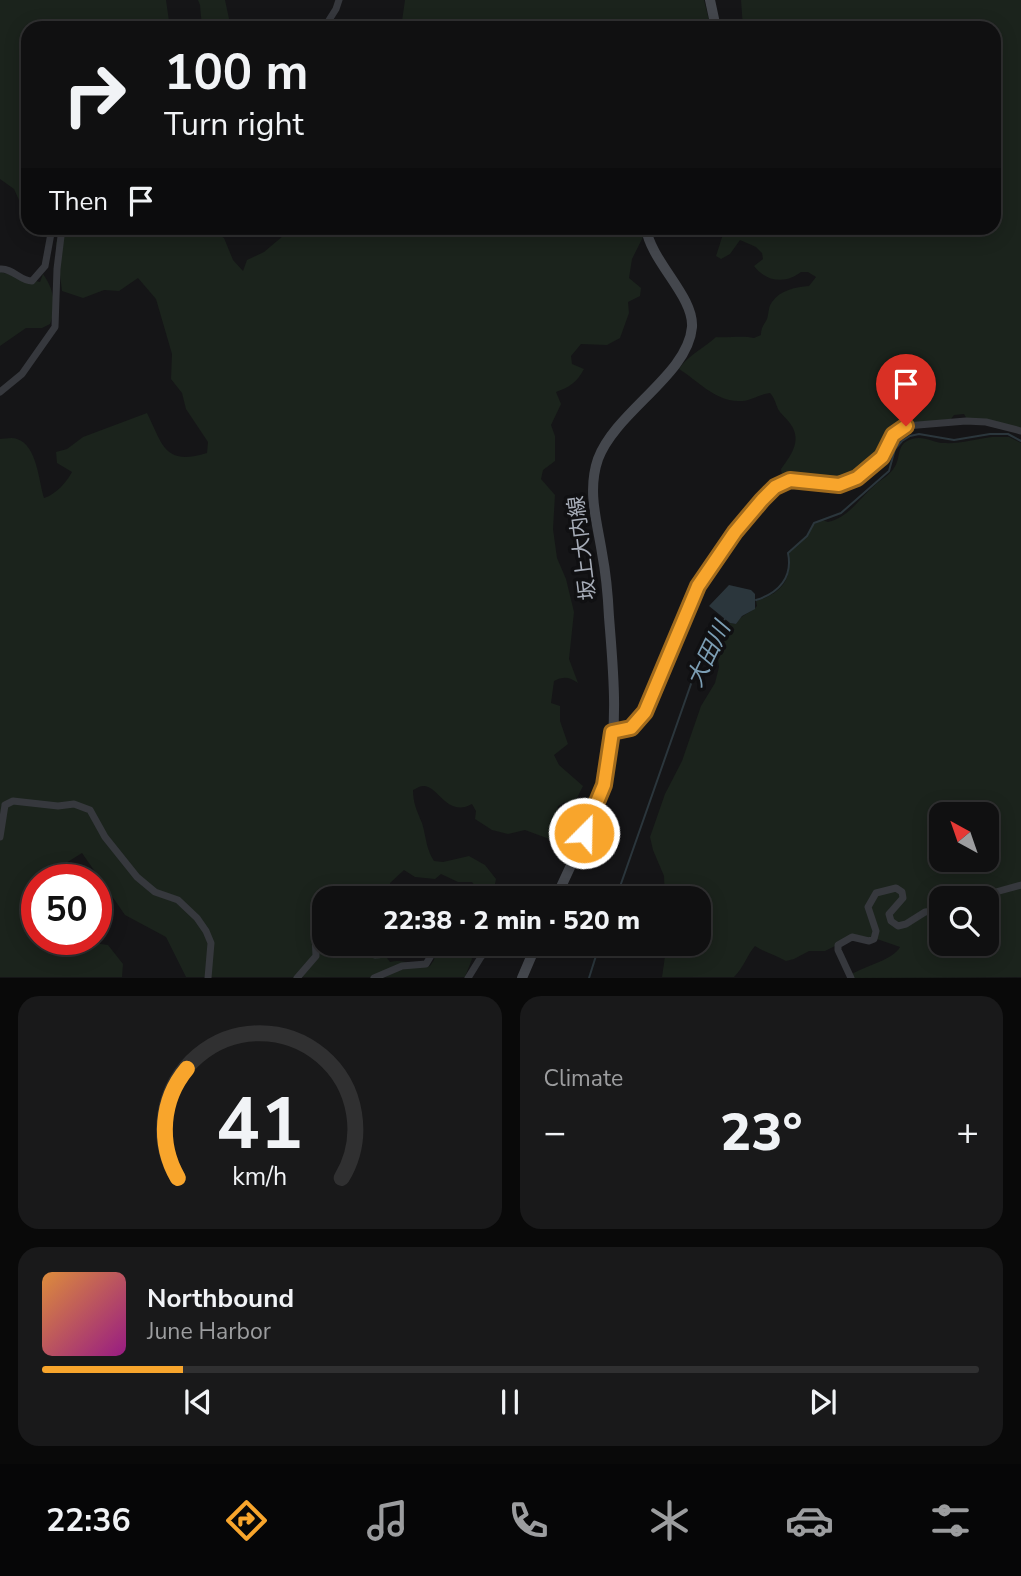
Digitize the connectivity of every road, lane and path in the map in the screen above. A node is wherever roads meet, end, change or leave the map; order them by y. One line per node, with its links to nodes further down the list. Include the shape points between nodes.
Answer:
1 (339, 0): 3 (street)
2 (709, 0): 4 (main road)
3 (328, 21)
4 (714, 21)
5 (50, 235): 8 (street, via 45,266 38,277 27,281)
6 (61, 235): 9 (street, via 55,327 22,374)
7 (648, 235): 11 (main road, 坂上大内線, via 690,312 692,325 679,360 608,438 594,476 592,497 609,615)
8 (0, 269)
9 (0, 392)
10 (1021, 431): 11 (street, via 966,421 906,426 893,435 882,457 857,478 839,485 790,480 775,487 735,532 698,586 645,712 631,728)
11 (612, 732): 15 (main road, 坂上大内線, via 604,785)
12 (2, 802): 13 (street); 22 (street, via 75,804 90,810 137,877 155,892 178,900 197,918 211,943)
13 (0, 837)
14 (1021, 885): 16 (street)
15 (561, 886)
16 (999, 891)
17 (929, 912): 27 (street, via 898,926 889,914 902,900 900,889 876,893 868,906 874,939 852,937 838,945)
18 (316, 956): 23 (street)
19 (431, 956): 24 (street, via 426,964 402,966)
20 (482, 956): 25 (street)
21 (531, 956): 26 (main road)
22 (208, 978)
23 (297, 978)
24 (374, 978)
25 (468, 978)
26 (522, 978)
27 (851, 978)

